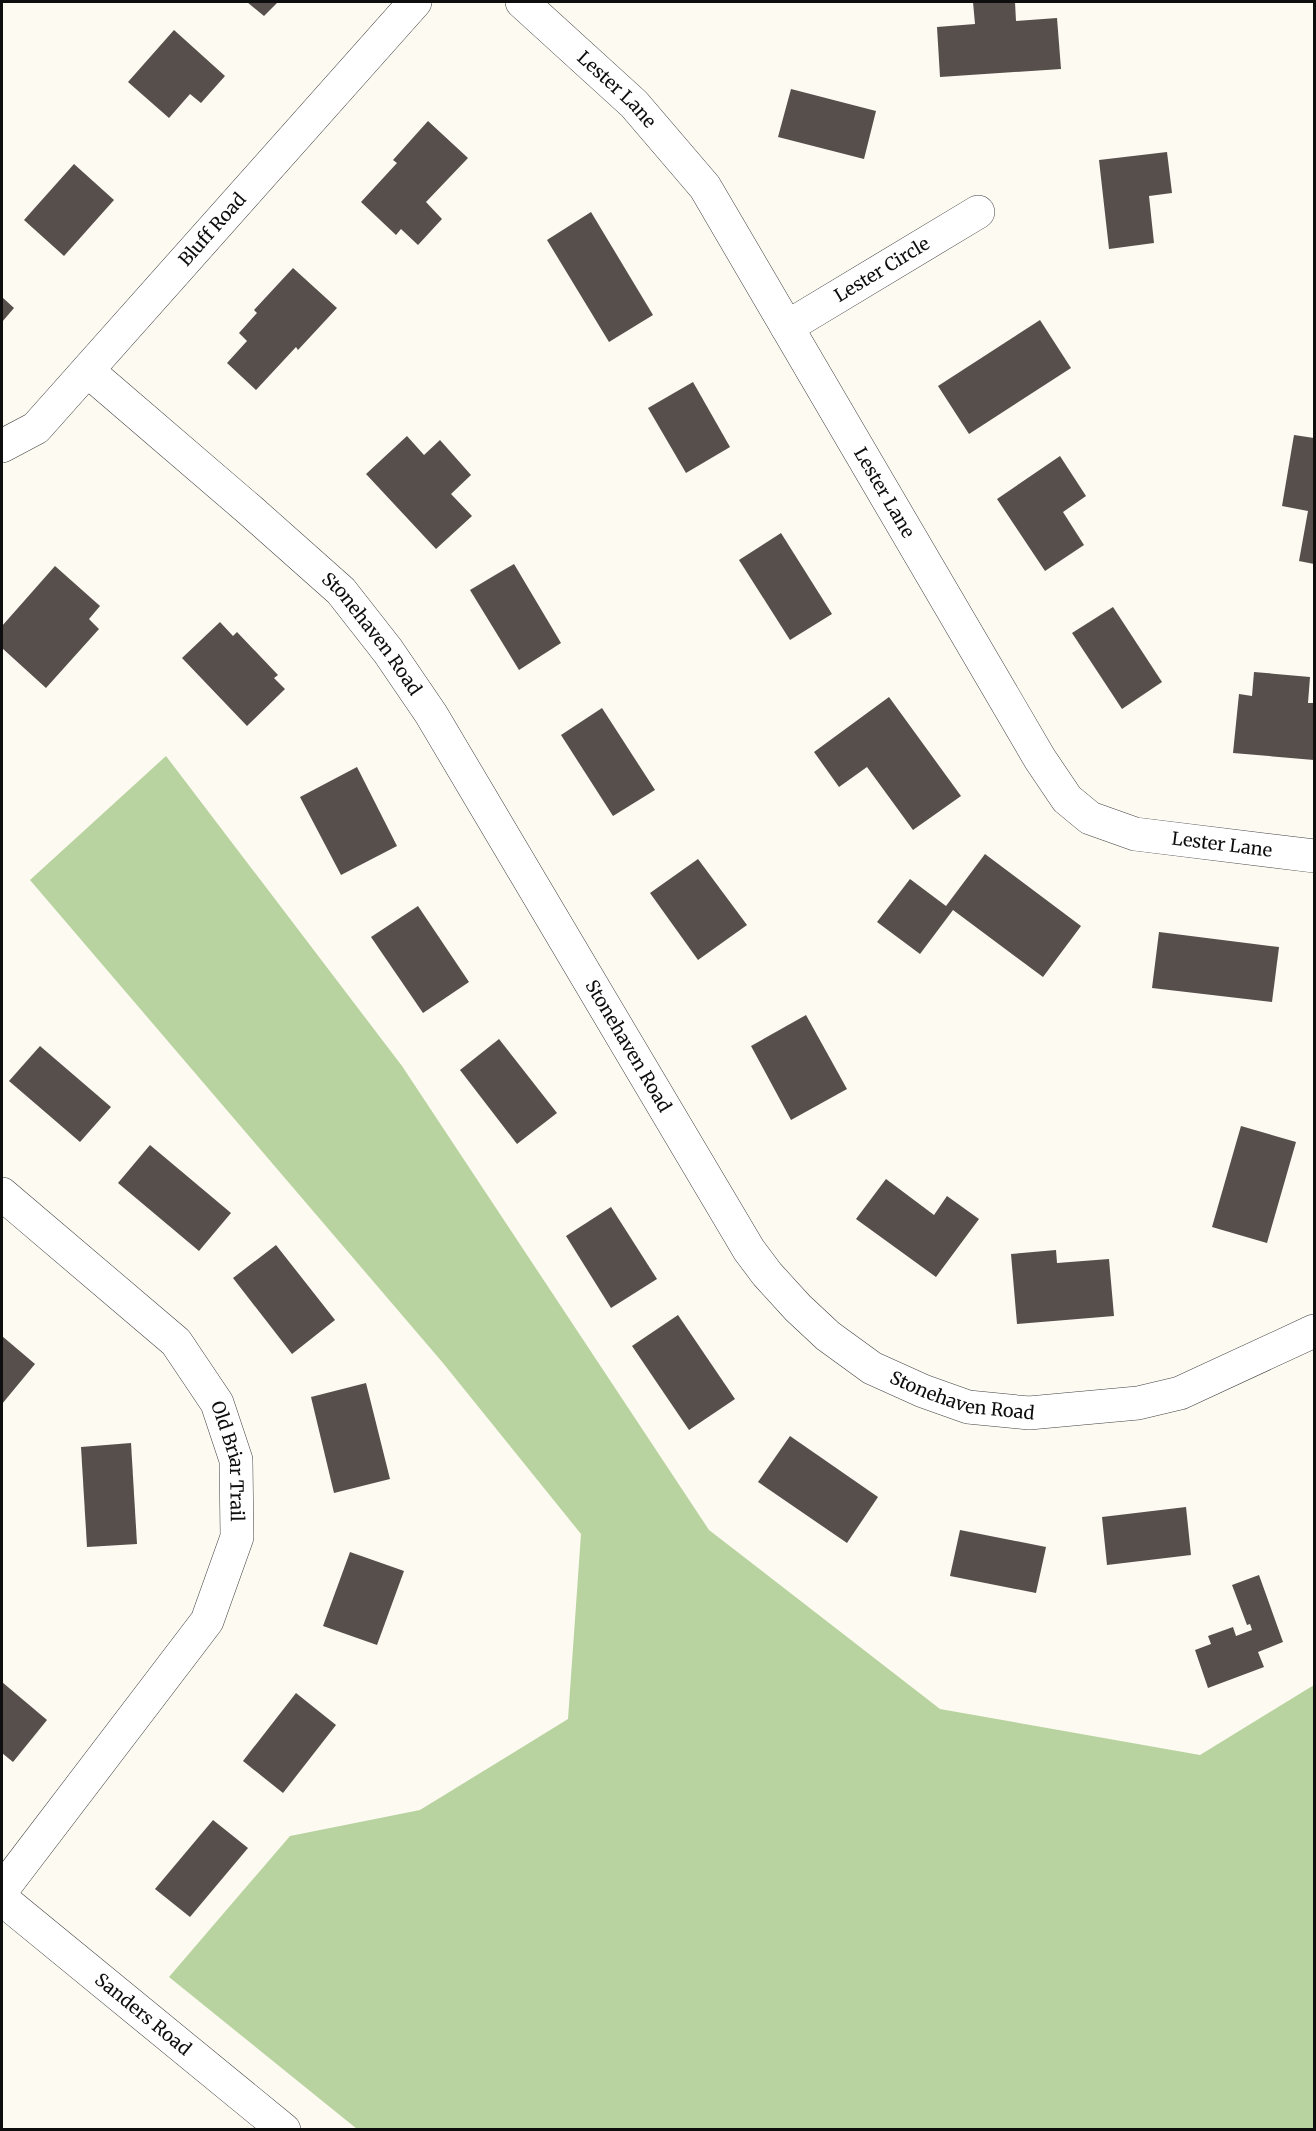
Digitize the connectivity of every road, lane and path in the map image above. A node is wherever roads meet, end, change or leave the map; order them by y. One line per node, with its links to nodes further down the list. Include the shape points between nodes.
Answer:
1 (415, 2): 5 (street, Bluff Road)
2 (522, 2): 4 (street, Lester Lane, via 634,104 705,187)
3 (978, 212): 4 (street, Lester Circle)
4 (787, 327): 7 (street, Lester Lane, via 1067,799 1090,818 1136,834)
5 (88, 371): 6 (street, Bluff Road, via 36,428); 9 (street, Stonehaven Road, via 341,591 388,651 431,714 749,1250 798,1308 828,1336 872,1368 923,1391 968,1407 1029,1413 1138,1403 1180,1393)
6 (2, 446)
7 (1314, 856)
8 (2, 1194): 10 (street, Old Briar Trail, via 176,1342 217,1402 236,1460 237,1537 207,1621)
9 (1314, 1331)
10 (2, 1890)
11 (2, 1899): 12 (street, Sanders Road)
12 (284, 2130)

